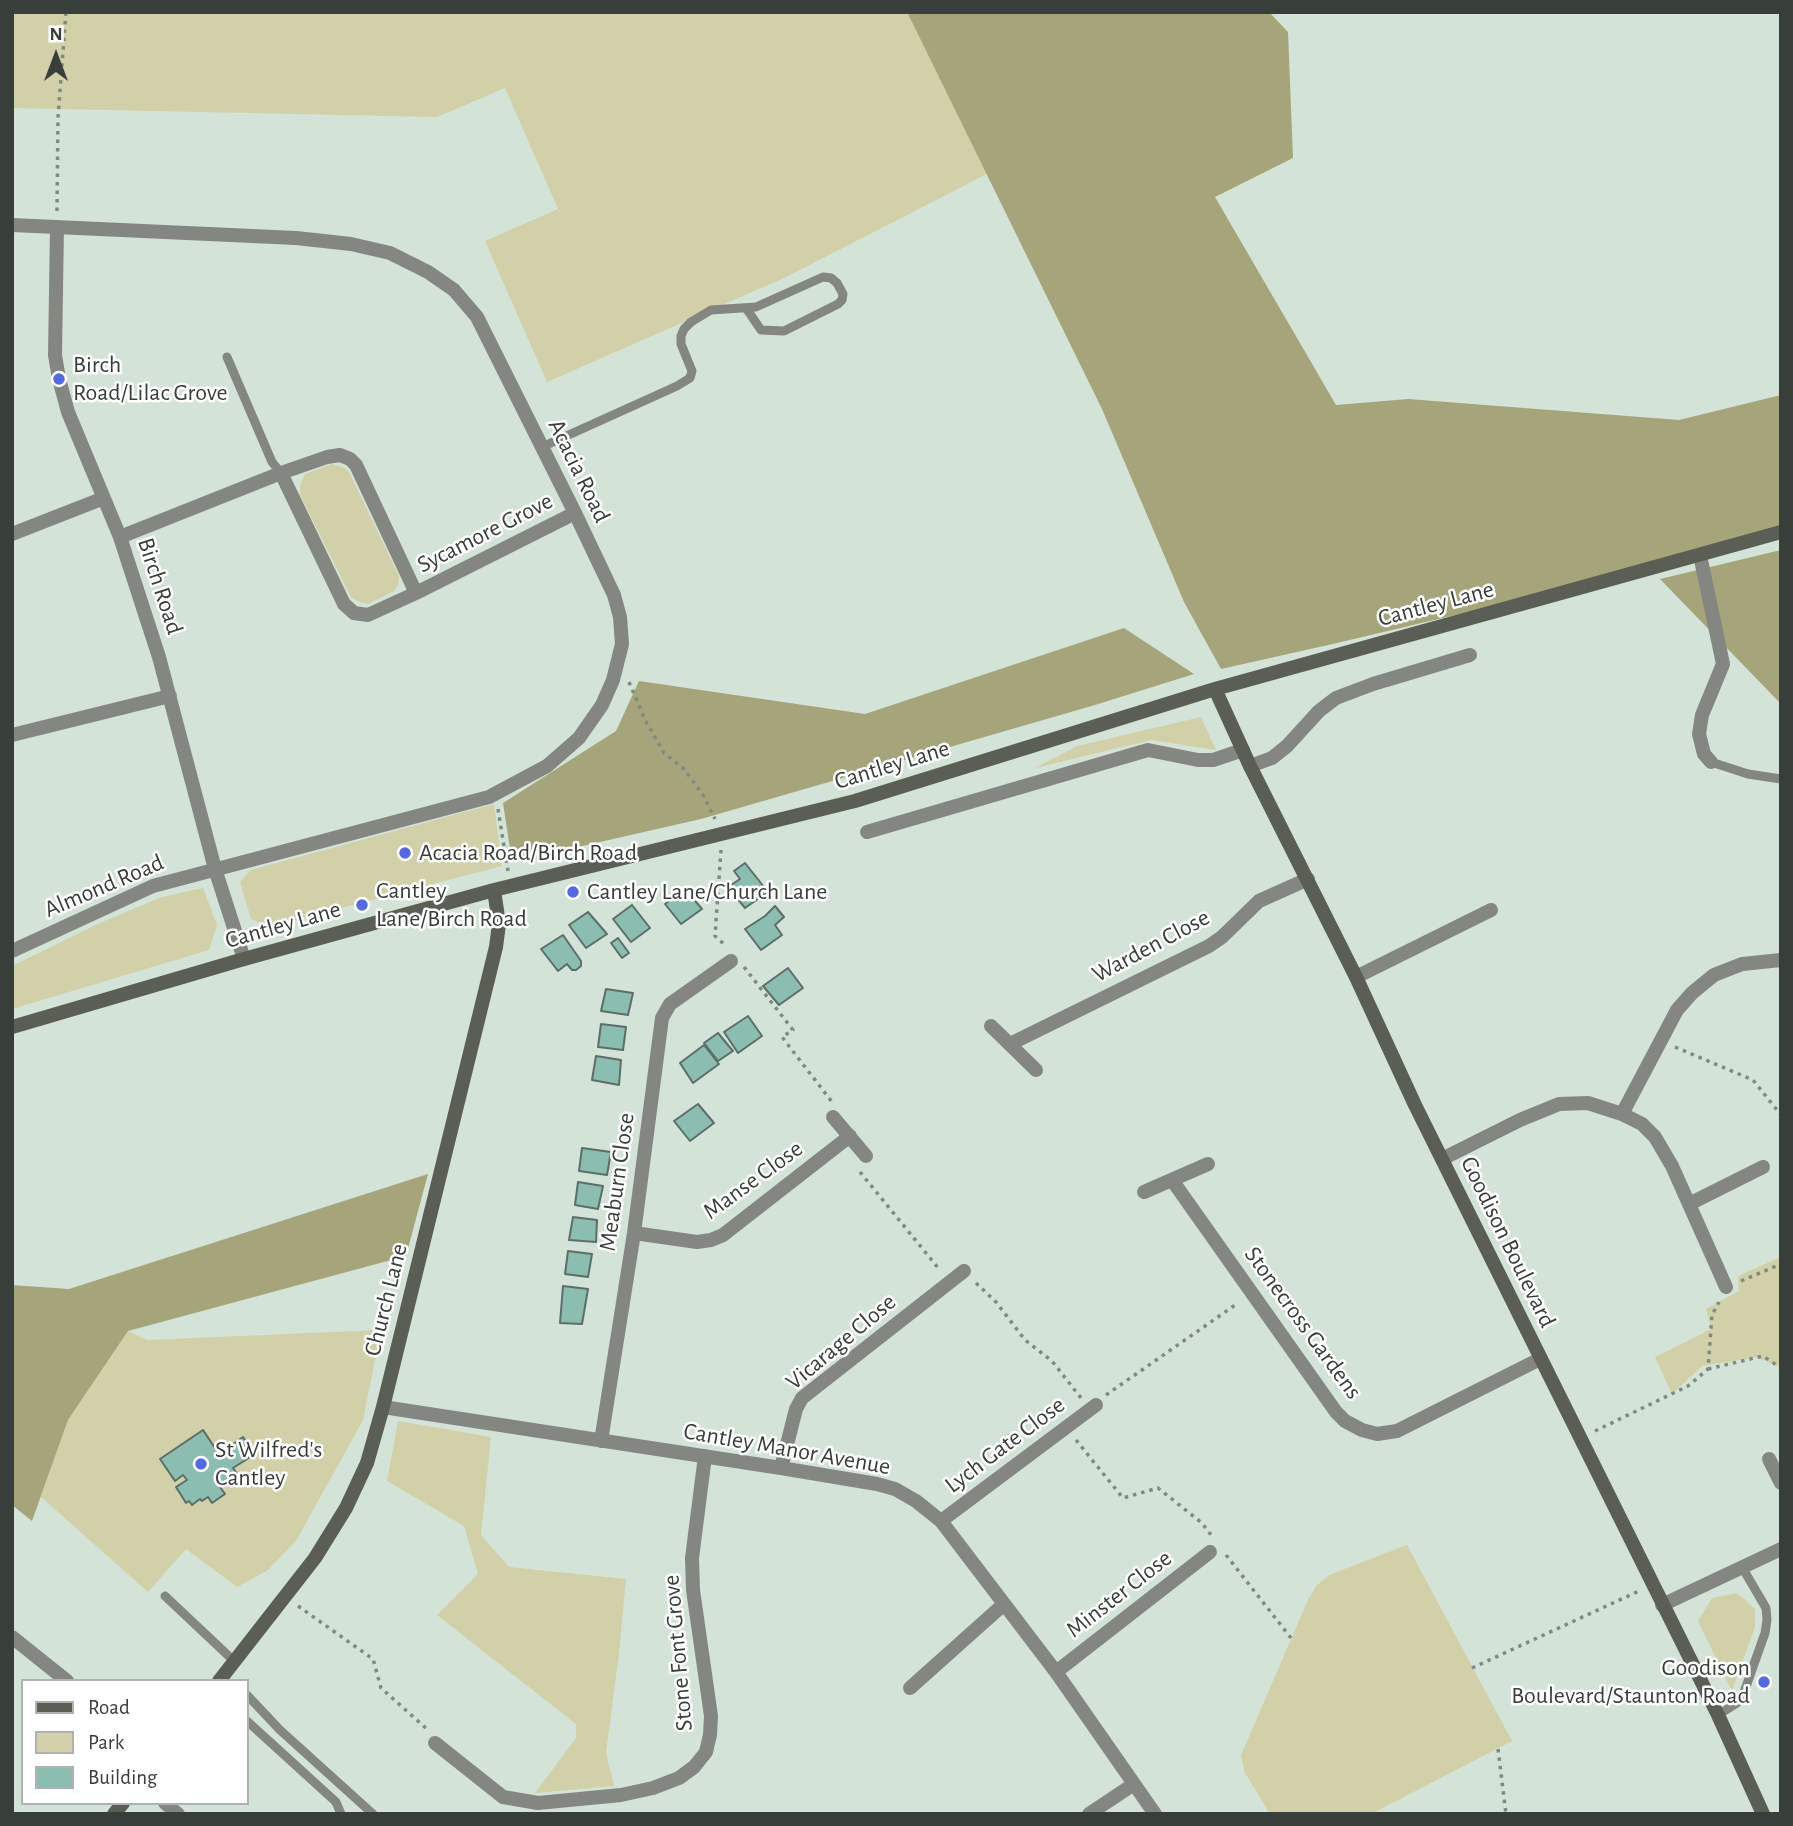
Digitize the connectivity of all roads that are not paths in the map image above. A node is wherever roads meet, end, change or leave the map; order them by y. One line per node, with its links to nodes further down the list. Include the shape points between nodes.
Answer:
1 (12, 225): 2 (street, Acacia Road)
2 (57, 227): 5 (street, Acacia Road, via 296,238 390,253 454,290 477,317); 7 (street, Birch Road, via 55,355 68,412)
3 (746, 309): 3 (lane, via 822,277 831,278 843,294 838,304 784,331 761,330); 5 (lane, via 711,310 684,329 681,344 692,371 690,378)
4 (227, 358): 6 (lane)
5 (542, 447): 8 (street, Acacia Road)
6 (281, 473): 11 (street, Sycamore Grove); 13 (street, Sycamore Grove, via 340,455 356,465); 13 (street, Sycamore Grove, via 344,604 368,615)
7 (104, 498): 10 (street); 11 (street, Birch Road)
8 (575, 513): 13 (street, Sycamore Grove); 23 (street, Acacia Road, via 614,595 622,644 602,705 579,738 547,766 489,797)
9 (1781, 532): 12 (street, Cantley Lane)
10 (12, 534)
11 (120, 537): 16 (street, Birch Road)
12 (1700, 555): 15 (street, Cantley Lane); 19 (street, via 1723,664 1699,734)
13 (416, 593)
14 (1470, 655): 20 (street, via 1336,698 1272,758)
15 (1215, 689): 18 (street, Goodison Boulevard); 25 (street, Cantley Lane, via 855,801)
16 (170, 695): 17 (street); 23 (street, Birch Road)
17 (12, 736)
18 (1243, 750): 20 (street, Goodison Boulevard); 22 (street, via 1198,760 1148,750)
19 (1711, 762): 21 (lane)
20 (1250, 766): 24 (street, Goodison Boulevard)
21 (1781, 779)
22 (867, 832)
23 (215, 869): 27 (street, Almond Road, via 153,886); 28 (street, Birch Road)
24 (1308, 879): 31 (street, Goodison Boulevard); 34 (street, Warden Close, via 1259,901 1209,946)
25 (494, 890): 28 (street, Cantley Lane); 51 (street, Church Lane, via 499,924 496,947)
26 (1492, 910): 31 (street)
27 (12, 951)
28 (244, 959): 33 (street, Cantley Lane)
29 (734, 959): 46 (street, Meaburn Close, via 670,1004 662,1018)
30 (1781, 960): 36 (street, via 1742,964 1714,975 1692,993 1677,1010)
31 (1356, 977): 40 (street, Goodison Boulevard)
32 (991, 1026): 34 (street)
33 (12, 1027)
34 (1010, 1044): 35 (street)
35 (1036, 1070)
36 (1622, 1114): 40 (street, via 1588,1103 1559,1104); 45 (street, via 1655,1137)
37 (833, 1117): 38 (street)
38 (850, 1136): 39 (street); 46 (street, Manse Close, via 723,1235 697,1242)
39 (866, 1156)
40 (1442, 1159): 49 (street, Goodison Boulevard)
41 (1208, 1164): 43 (street)
42 (1763, 1167): 45 (street)
43 (1172, 1180): 44 (street); 49 (street, Stonecross Gardens, via 1336,1412 1362,1430 1377,1434 1396,1431)
44 (1144, 1192)
45 (1689, 1204): 48 (street)
46 (634, 1233): 52 (street, Meaburn Close)
47 (964, 1271): 55 (street, Vicarage Close, via 802,1398)
48 (1726, 1287)
49 (1540, 1359): 63 (street, Goodison Boulevard)
50 (1096, 1405): 57 (street, Lych Gate Close)
51 (383, 1407): 52 (street, Cantley Manor Avenue); 66 (street, Church Lane, via 367,1463 346,1508 315,1558)
52 (601, 1441): 53 (street, Cantley Manor Avenue)
53 (705, 1456): 55 (street, Cantley Manor Avenue); 72 (street, Stone Font Grove, via 692,1558 710,1726 706,1752 694,1767 653,1788 538,1803 503,1797)
54 (1769, 1460): 56 (street)
55 (781, 1468): 57 (street, Cantley Manor Avenue, via 895,1489)
56 (1781, 1483)
57 (941, 1521): 62 (street, Cantley Manor Avenue)
58 (1214, 1548): 65 (street, Minster Close)
59 (1781, 1549): 60 (street)
60 (1742, 1567): 63 (street); 70 (lane, via 1766,1608 1765,1633 1743,1695)
61 (165, 1596): 66 (lane)
62 (1004, 1604): 65 (street, Cantley Manor Avenue); 68 (street)
63 (1662, 1605): 70 (street, Goodison Boulevard)
64 (12, 1637): 67 (street)
65 (1056, 1672): 73 (street, Cantley Manor Avenue)
66 (228, 1674)
67 (64, 1679)
68 (910, 1688)
69 (248, 1696): 75 (lane)
70 (1718, 1715): 78 (street, Goodison Boulevard)
71 (248, 1722): 74 (lane, via 336,1802)
72 (435, 1743)
73 (1134, 1784): 76 (street); 77 (street, Cantley Manor Avenue)
74 (341, 1814)
75 (373, 1814)
76 (1089, 1814)
77 (1155, 1814)
78 (1763, 1814)

